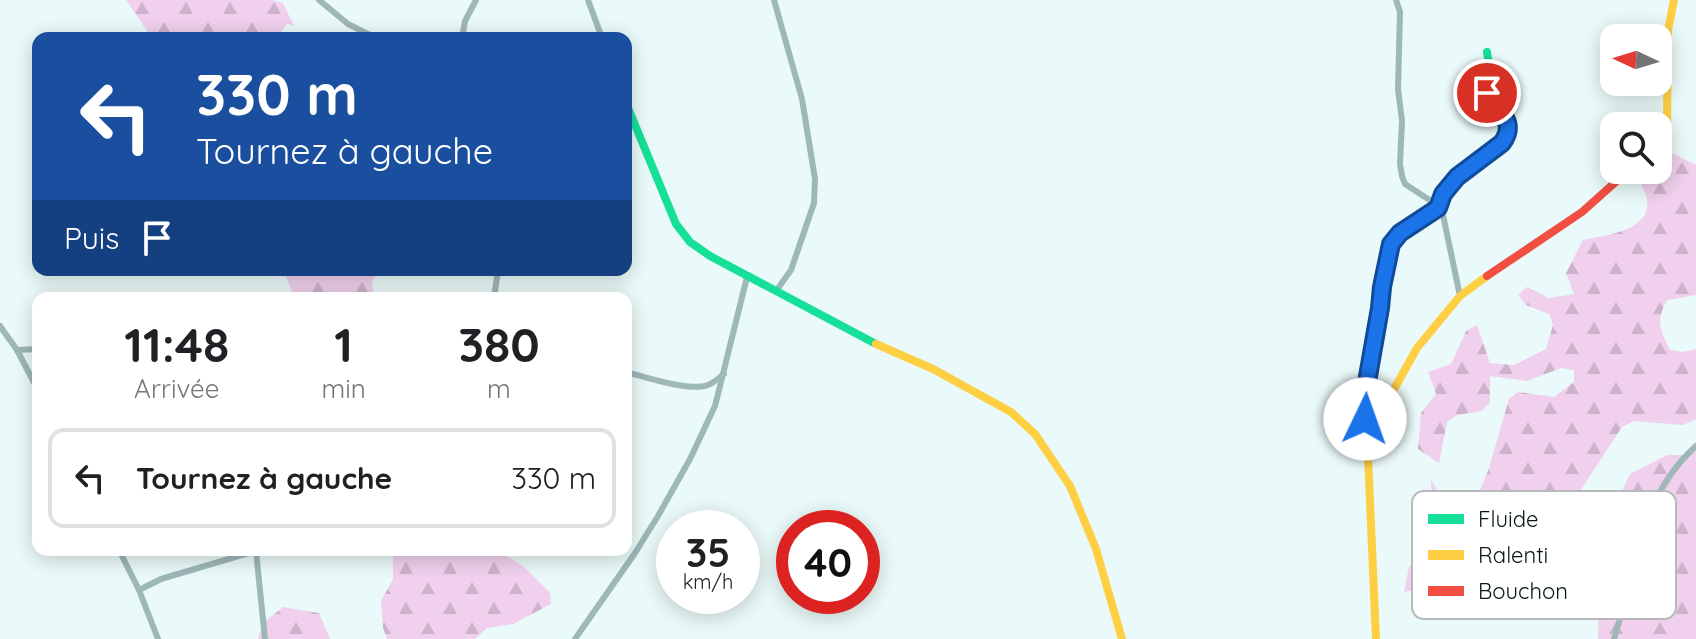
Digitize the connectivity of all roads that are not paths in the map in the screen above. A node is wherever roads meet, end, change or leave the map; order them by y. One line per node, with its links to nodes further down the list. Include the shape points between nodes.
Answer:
1 (319, 0): 7 (street)
2 (476, 0): 8 (street)
3 (588, 0): 9 (street)
4 (774, 0): 16 (street, via 802,99 815,179 814,203 795,259)
5 (1396, 0): 14 (street, via 1402,176)
6 (1674, 0): 11 (street, via 1668,30)
7 (364, 32)
8 (463, 32)
9 (600, 32)
10 (1487, 52): 14 (street, via 1488,96 1507,121 1507,136 1457,177)
11 (1667, 112)
12 (632, 118): 15 (street, via 676,224 690,242)
13 (1613, 184): 17 (street, via 1582,212)
14 (1438, 208): 17 (street); 24 (street, via 1391,244 1363,405)
15 (747, 277): 16 (street); 22 (street)
16 (776, 291): 37 (street, via 1011,412 1035,434 1070,486 1096,549)
17 (1460, 296): 24 (street, via 1417,348)
18 (0, 326): 20 (street)
19 (32, 349): 20 (street)
20 (17, 350): 23 (street)
21 (632, 374): 22 (street, via 701,387)
22 (724, 374): 27 (street, via 690,459)
23 (32, 379)
24 (1370, 432): 38 (street)
25 (1696, 446): 26 (street)
26 (1660, 491)
27 (632, 555)
28 (122, 556): 32 (street)
29 (226, 556): 32 (street)
30 (258, 556): 35 (street)
31 (631, 556): 36 (street)
32 (139, 590): 34 (street)
33 (1620, 619): 39 (street)
34 (158, 639)
35 (265, 639)
36 (575, 639)
37 (1122, 639)
38 (1376, 639)
39 (1614, 639)

